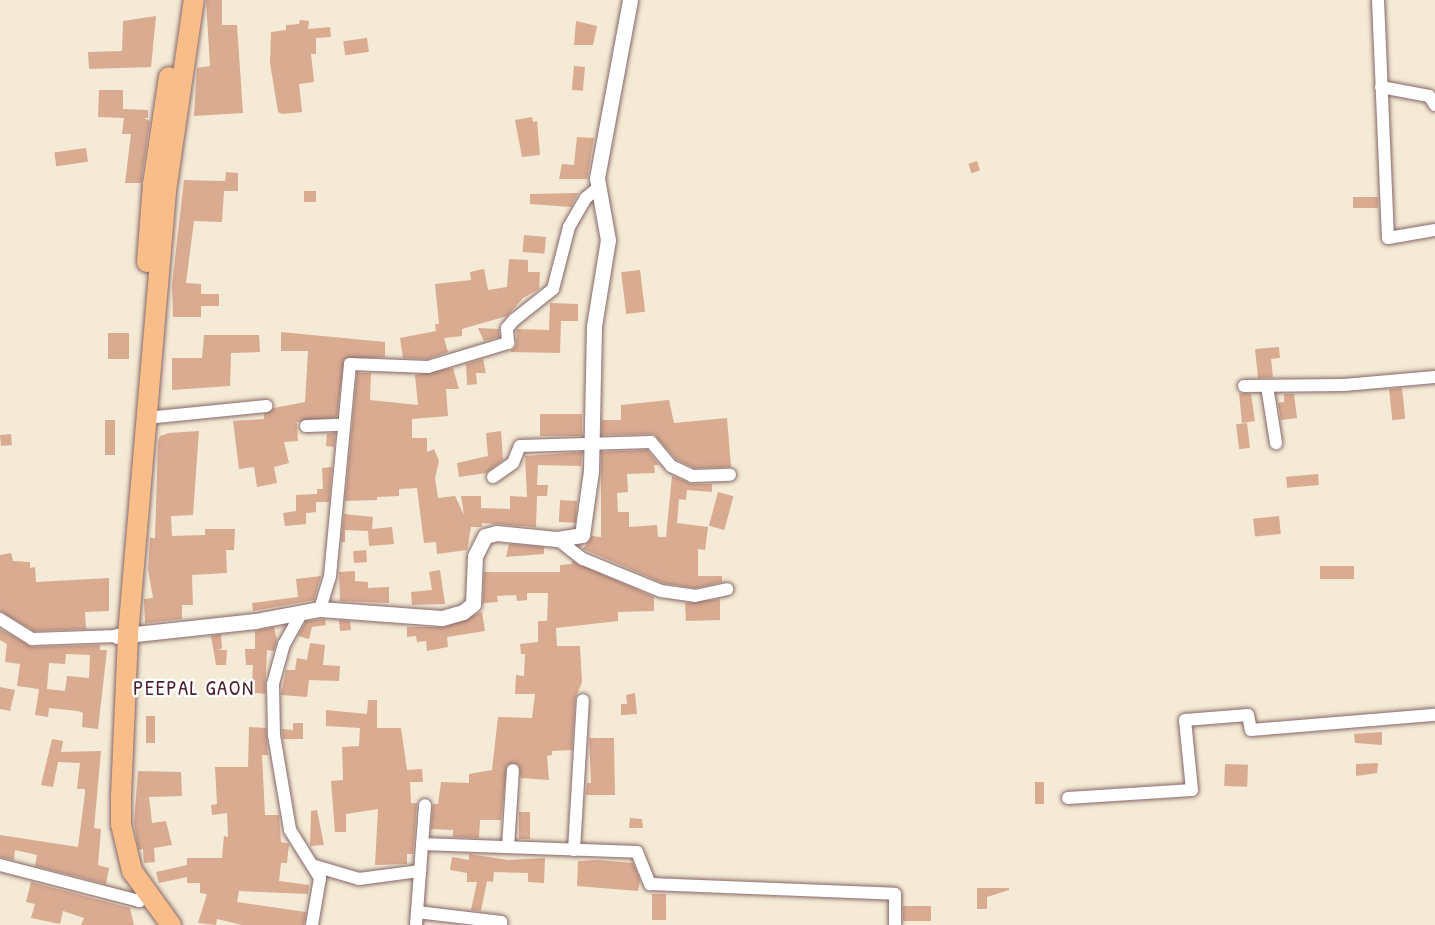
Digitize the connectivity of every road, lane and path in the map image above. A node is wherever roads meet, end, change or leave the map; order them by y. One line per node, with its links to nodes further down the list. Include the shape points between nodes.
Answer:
1 (181, 0): 25 (main road, via 153,184)
2 (194, 0): 13 (main road, via 167,184)
3 (630, 0): 7 (street, via 601,145)
4 (1378, 0): 5 (street)
5 (1381, 87): 6 (street, via 1429,96); 8 (street, via 1388,238)
6 (1435, 105)
7 (598, 188): 14 (street, via 586,198 569,226 552,289 507,328 508,343 428,367 350,364); 17 (street, via 608,240 594,326)
8 (1435, 230)
9 (1435, 377): 11 (street, via 1344,385)
10 (1244, 386): 11 (street)
11 (1267, 386): 16 (street)
12 (266, 406): 13 (street)
13 (146, 418): 25 (main road)
14 (343, 425): 15 (street); 22 (street, via 330,576)
15 (306, 426)
16 (1276, 442)
17 (592, 444): 18 (street, via 651,442 671,466 692,476); 19 (street, via 520,446 513,463); 20 (street, via 585,530 582,535)
18 (730, 475)
19 (493, 477)
20 (557, 539): 21 (street, via 583,559 661,591 695,597); 22 (street, via 496,533 485,537 475,556 473,604 463,612 442,618)
21 (727, 589)
22 (320, 609): 23 (street)
23 (302, 612): 25 (street); 35 (street, via 284,644 273,684 274,735 290,830)
24 (0, 619): 25 (street, via 32,639)
25 (123, 635): 37 (main road, via 110,825 122,875)
26 (583, 699): 33 (street)
27 (1435, 715): 29 (street, via 1251,730 1248,715 1185,720 1192,790)
28 (513, 770): 32 (street)
29 (1068, 798)
30 (425, 805): 31 (street)
31 (422, 844): 32 (street); 36 (street)
32 (508, 847): 33 (street)
33 (574, 850): 44 (street, via 636,852 650,884 895,894)
34 (0, 865): 37 (street)
35 (315, 866): 36 (street, via 358,879); 41 (street, via 320,878)
36 (420, 871): 38 (street)
37 (143, 898): 39 (main road); 40 (main road)
38 (417, 912): 42 (street); 43 (street)
39 (159, 925)
40 (171, 925)
41 (312, 925)
42 (416, 925)
43 (501, 925)
44 (895, 925)

